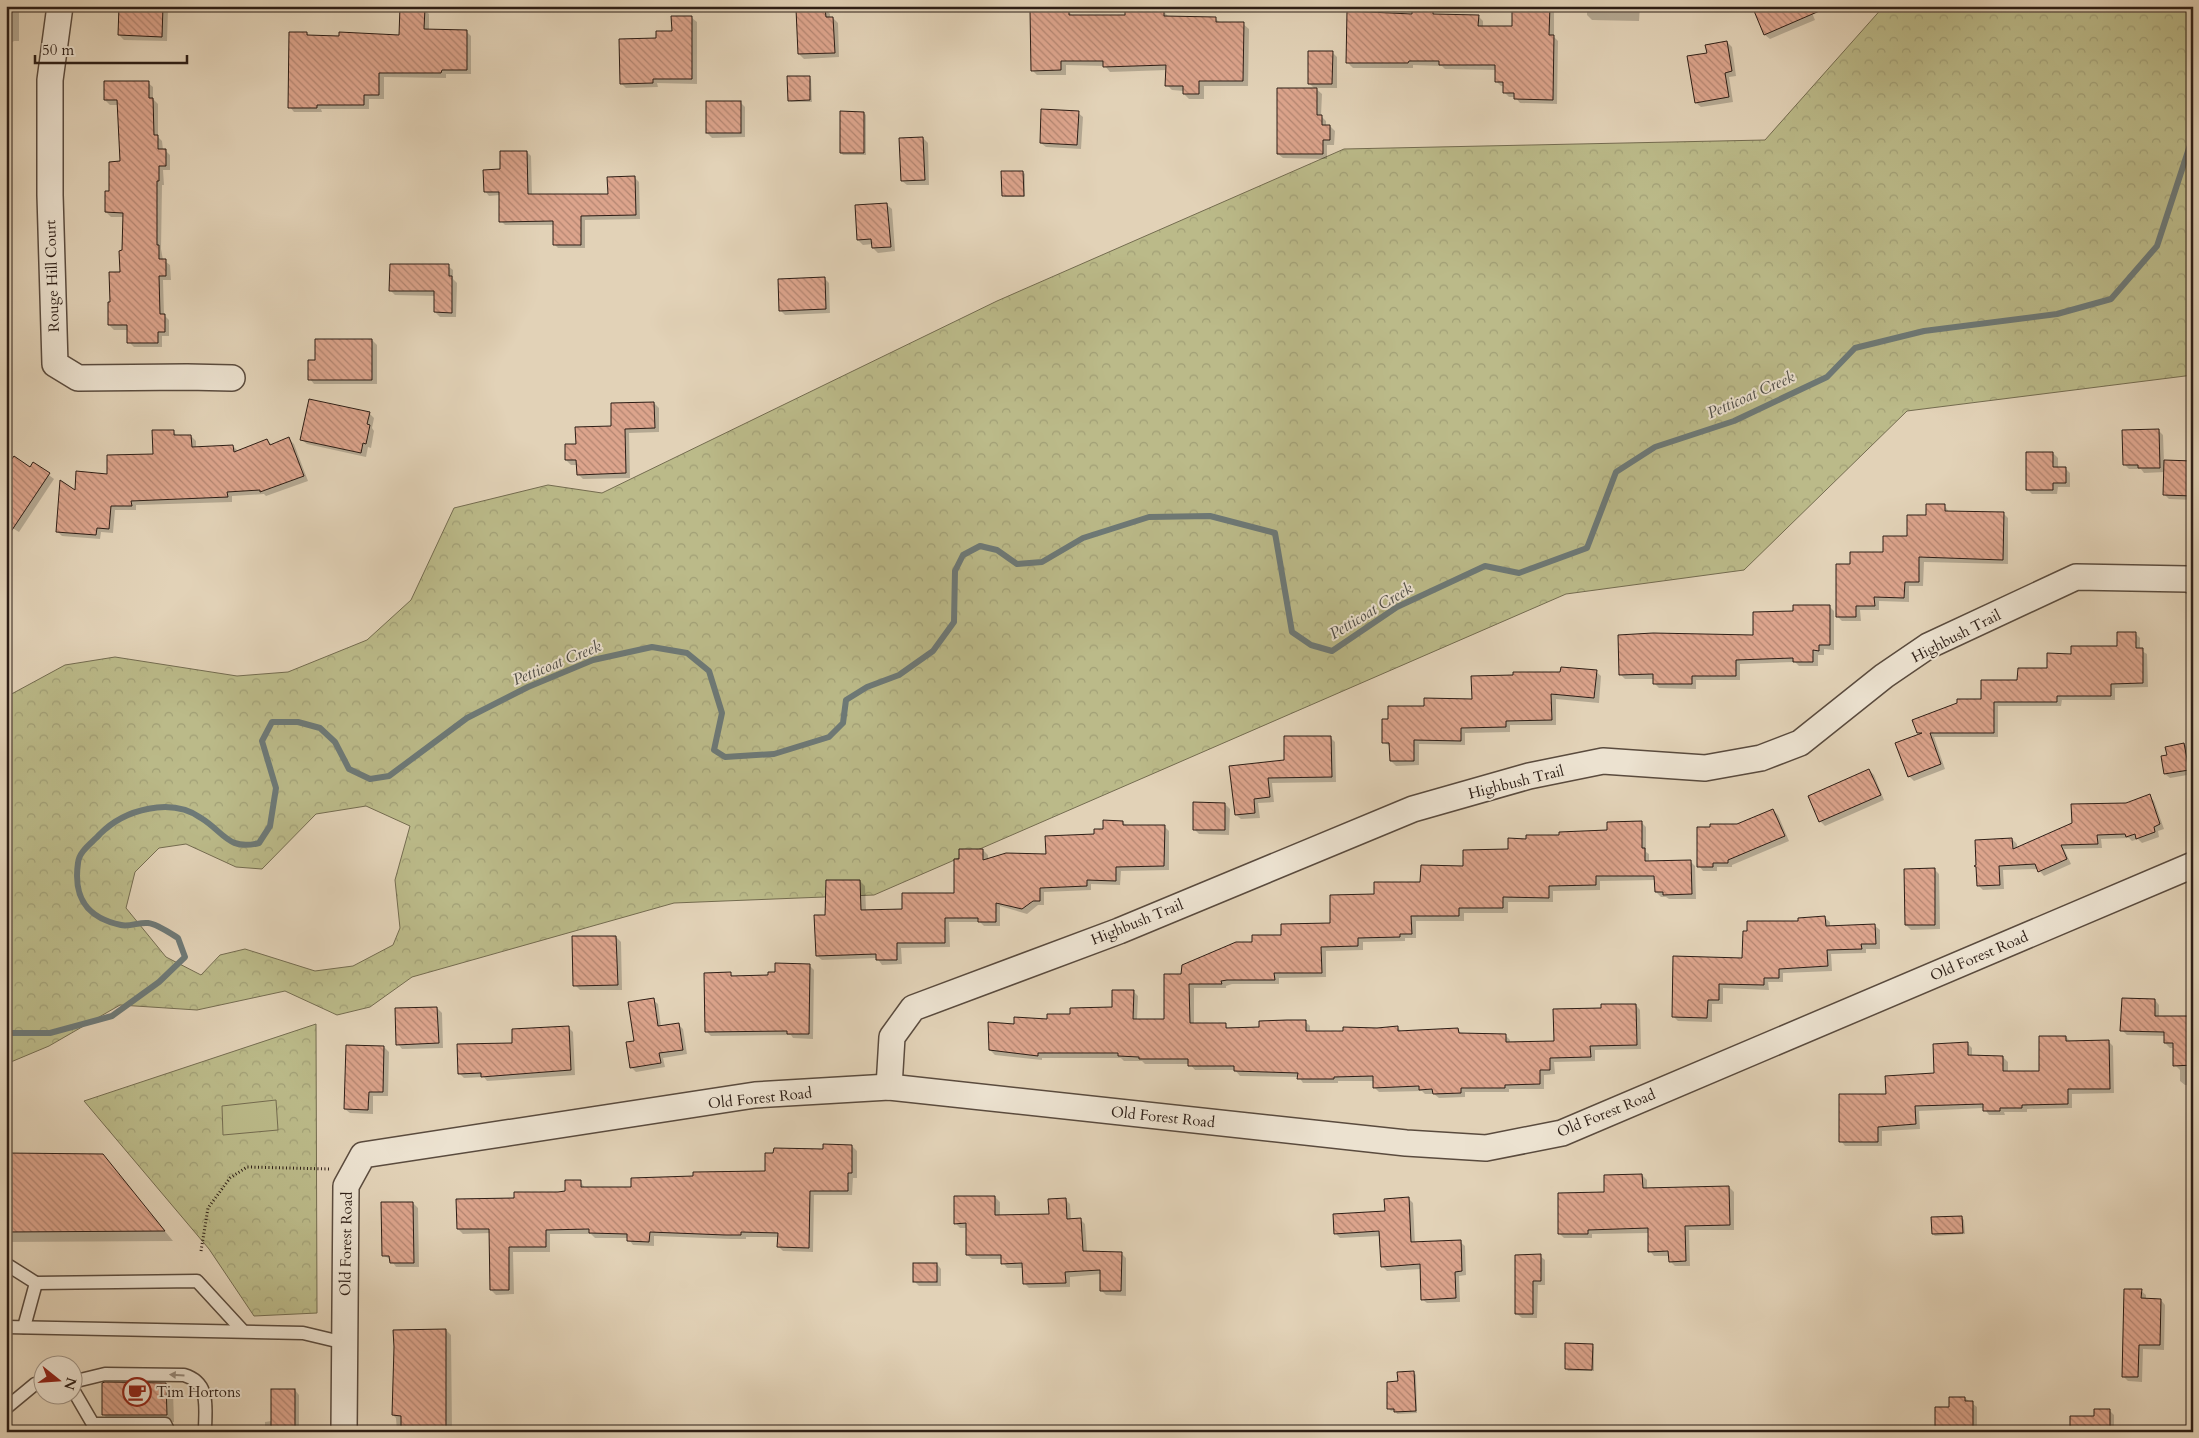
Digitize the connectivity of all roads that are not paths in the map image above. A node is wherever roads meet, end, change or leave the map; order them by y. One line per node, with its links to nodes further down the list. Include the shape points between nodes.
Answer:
1 (60, 6): 2 (street, Rouge Hill Court, via 50,80 54,364 78,378)
2 (232, 378)
3 (2193, 582): 5 (street, Highbush Trail, via 2187,579 2076,577 1928,646 1800,742 1761,758 1704,768 1603,761 1530,776 1413,809 1119,931 913,1008 892,1037)
4 (2193, 865): 5 (street, Old Forest Road, via 1562,1133 1486,1148 1406,1143)
5 (889, 1087): 11 (street, Old Forest Road, via 755,1095 363,1155 346,1186)
6 (6, 1264): 7 (lane)
7 (36, 1282): 8 (lane); 10 (lane, via 196,1282)
8 (24, 1327): 9 (lane); 10 (lane)
9 (6, 1328)
10 (242, 1331): 11 (lane, via 303,1332)
11 (344, 1343): 19 (street, Old Forest Road)
12 (82, 1380): 18 (lane, one-way to 12, via 204,1394 198,1381 191,1377 104,1374)
13 (32, 1386): 15 (lane)
14 (82, 1405): 16 (lane)
15 (6, 1408)
16 (95, 1428): 17 (lane, via 165,1424)
17 (169, 1432)
18 (205, 1432)
19 (344, 1432)

